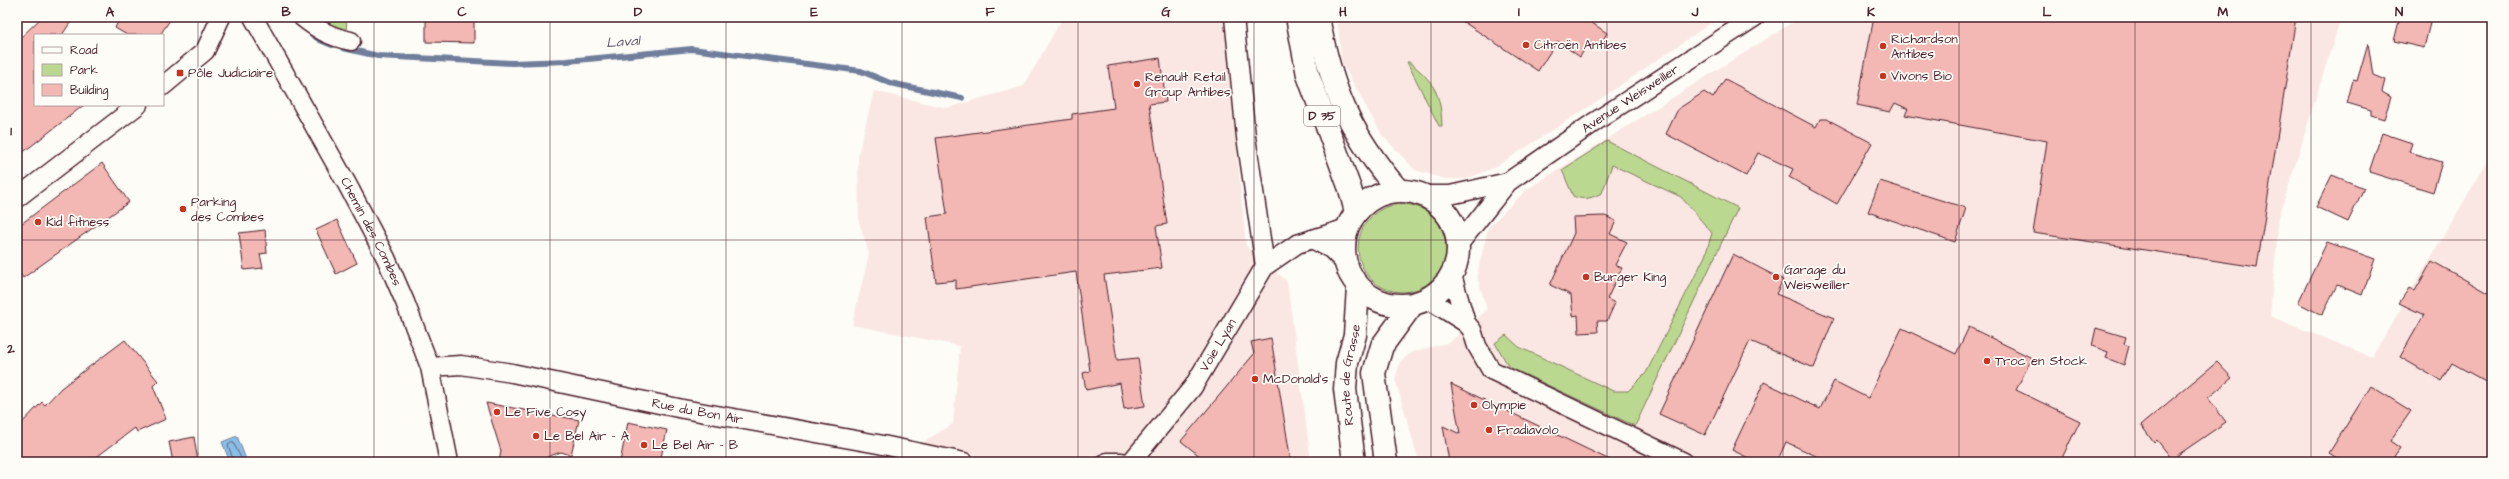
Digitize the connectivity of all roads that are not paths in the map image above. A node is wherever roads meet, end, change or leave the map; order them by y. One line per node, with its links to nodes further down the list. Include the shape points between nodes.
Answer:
1 (220, 17): 9 (street, via 205,51)
2 (253, 17): 24 (street, Chemin des Combes, via 317,127 386,258 406,302)
3 (302, 17): 8 (street, via 333,37)
4 (1234, 17): 19 (street, via 1246,137)
5 (1297, 17): 15 (main road, D 35, via 1308,75 1350,189)
6 (1318, 17): 12 (main road, D 35, via 1326,57 1343,109 1368,152)
7 (1755, 17): 11 (street, Avenue Weisweiller)
8 (351, 41)
9 (164, 85)
10 (137, 106): 14 (street)
11 (1508, 182): 13 (street, Avenue Weisweiller, via 1450,195); 17 (street, Avenue Weisweiller)
12 (1398, 190): 13 (main road); 15 (main road, via 1368,200)
13 (1425, 195): 17 (main road, via 1448,215)
14 (17, 198)
15 (1351, 220): 16 (street, Voie Lyan); 18 (main road, via 1343,245)
16 (1312, 239): 18 (street, via 1331,249); 19 (street, Voie Lyan, via 1282,252)
17 (1459, 244): 20 (main road, via 1458,260)
18 (1345, 263): 21 (main road)
19 (1266, 266): 30 (street, Voie Lyan, via 1193,387)
20 (1452, 275): 22 (main road, via 1442,288); 23 (street)
21 (1358, 287): 22 (main road, via 1374,299 1393,305); 25 (main road, Route de Grasse, via 1355,335 1346,363 1345,389)
22 (1420, 302): 23 (street); 31 (main road, Route de Grasse, via 1382,346 1374,373)
23 (1466, 322): 32 (street, via 1491,370)
24 (430, 367): 26 (street, Chemin des Combes); 27 (street, Rue du Bon Air, via 461,365 512,373 683,409 848,438)
25 (1355, 456)
26 (449, 462)
27 (964, 462)
28 (1107, 462): 29 (street)
29 (1122, 462)
30 (1131, 462)
31 (1386, 462)
32 (1684, 462)

